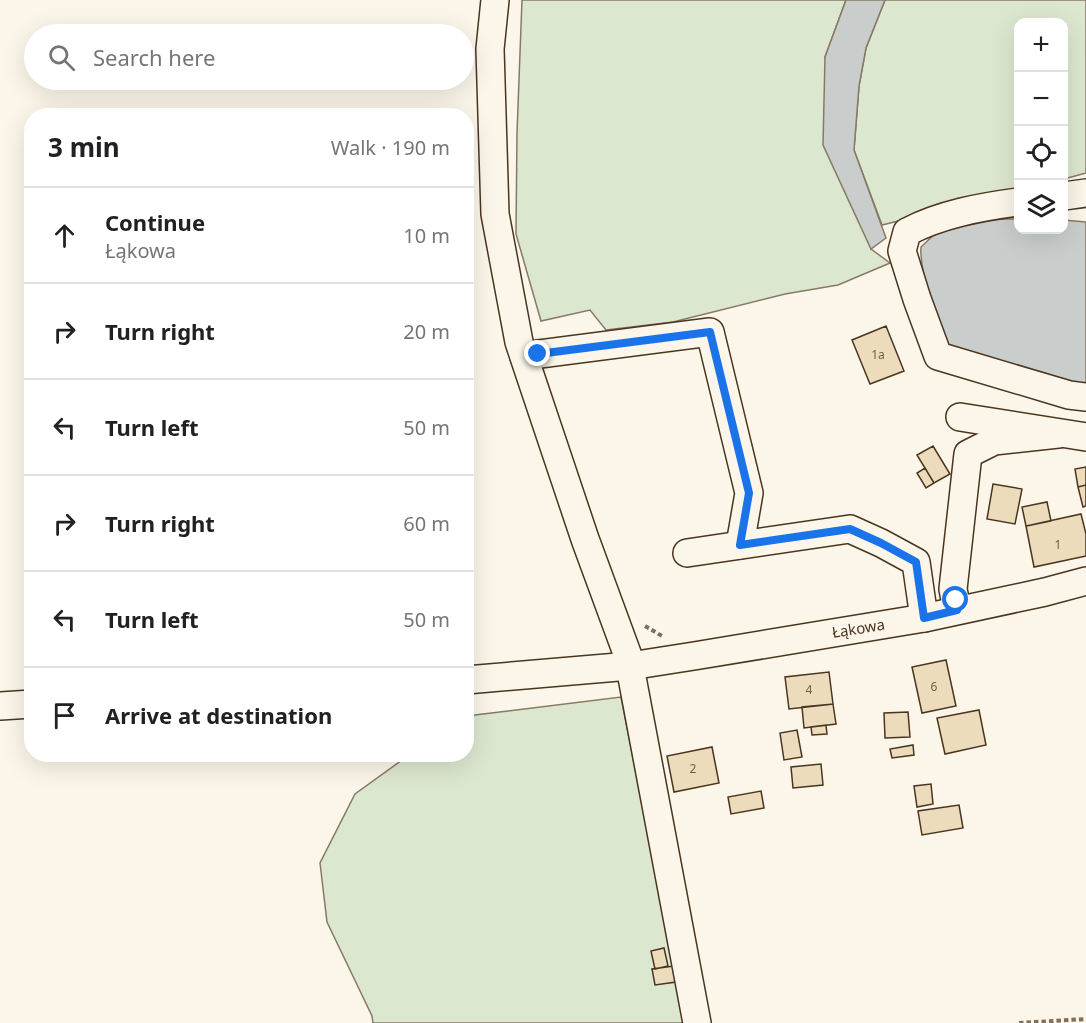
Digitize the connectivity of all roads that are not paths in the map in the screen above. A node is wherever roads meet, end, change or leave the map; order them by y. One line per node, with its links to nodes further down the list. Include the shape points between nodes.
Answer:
1 (495, 0): 5 (street, via 490,49 495,214)
2 (1086, 193): 3 (street)
3 (1068, 195)
4 (1014, 203): 6 (street, via 927,222 907,232 902,251 917,300 938,356)
5 (524, 356): 10 (street, via 710,332 749,493); 15 (street)
6 (1086, 397)
7 (960, 417): 8 (street)
8 (1058, 434): 9 (street); 13 (street, via 994,441 968,454 953,590)
9 (1086, 437)
10 (740, 545): 11 (street); 14 (street, via 850,529 916,562)
11 (687, 553)
12 (1086, 581): 13 (street, Łąkowa)
13 (957, 610): 14 (street, Łąkowa)
14 (924, 618): 15 (street, Łąkowa)
15 (630, 666): 16 (street, Łąkowa); 19 (street)
16 (474, 679)
17 (24, 705): 18 (street)
18 (0, 706)
19 (697, 1023)

